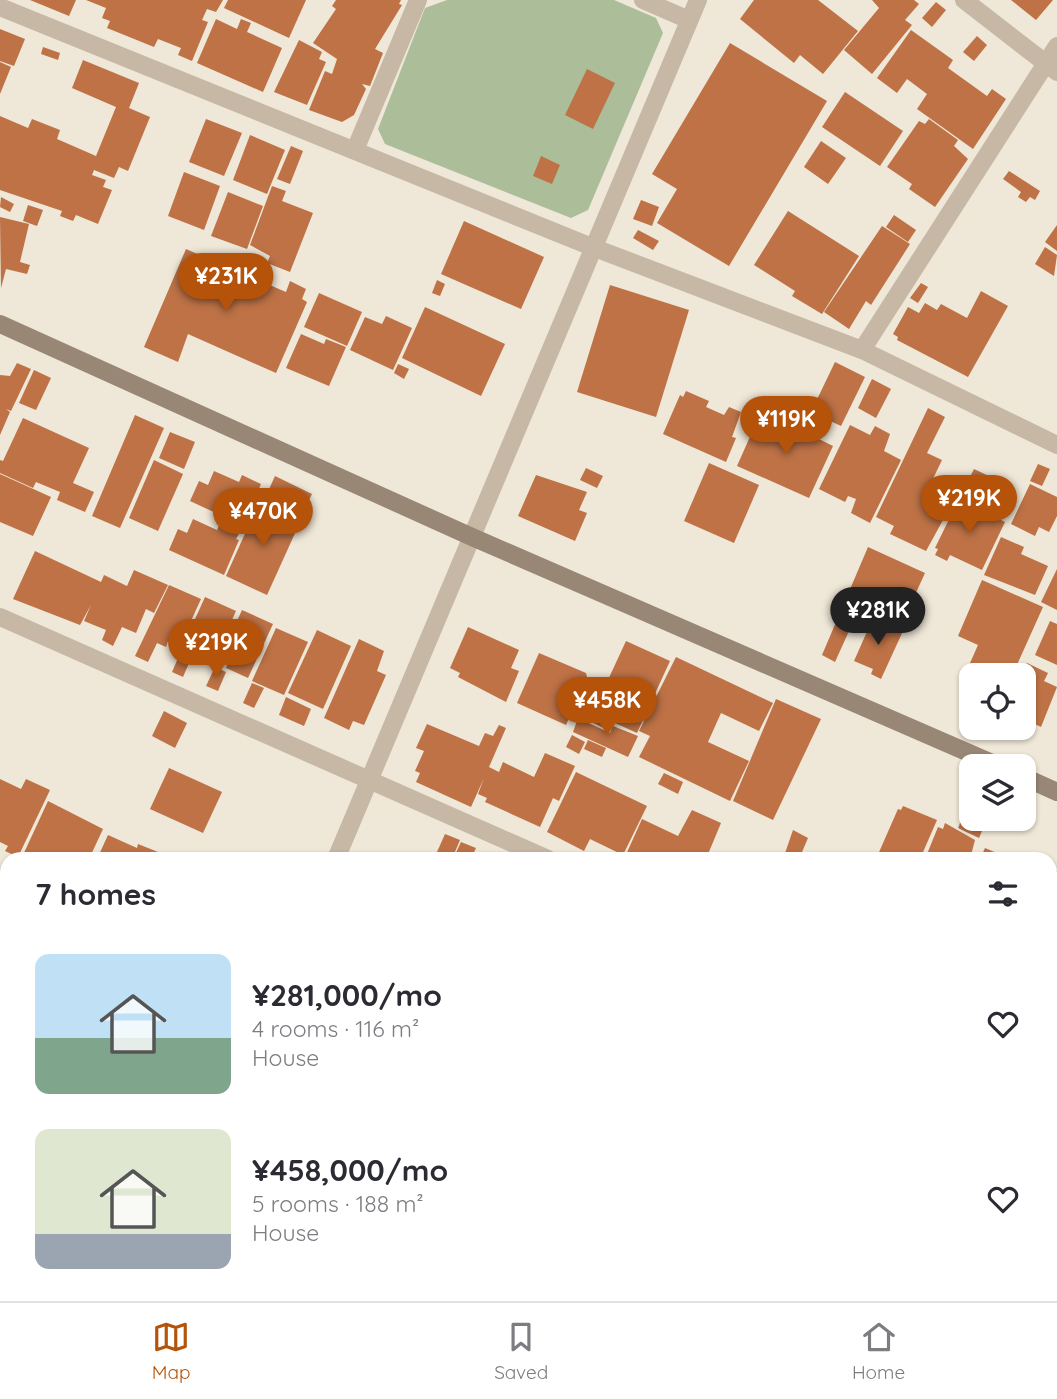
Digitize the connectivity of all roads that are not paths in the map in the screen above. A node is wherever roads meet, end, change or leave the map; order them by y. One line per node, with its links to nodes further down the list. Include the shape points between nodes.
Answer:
1 (418, 0): 9 (street)
2 (643, 0): 6 (street)
3 (698, 0): 6 (street)
4 (964, 0): 8 (street)
5 (0, 7): 9 (street)
6 (688, 20): 10 (street)
7 (1057, 46): 8 (street)
8 (1051, 67): 12 (street)
9 (355, 150): 10 (street)
10 (592, 247): 12 (street); 14 (street)
11 (0, 324): 14 (street)
12 (862, 350): 13 (street)
13 (1057, 445)
14 (472, 537): 16 (street); 17 (street)
15 (0, 617): 17 (street)
16 (971, 754)
17 (369, 779): 20 (street); 21 (street)
18 (1036, 782): 19 (street)
19 (1057, 792)
20 (339, 852)
21 (532, 852)

